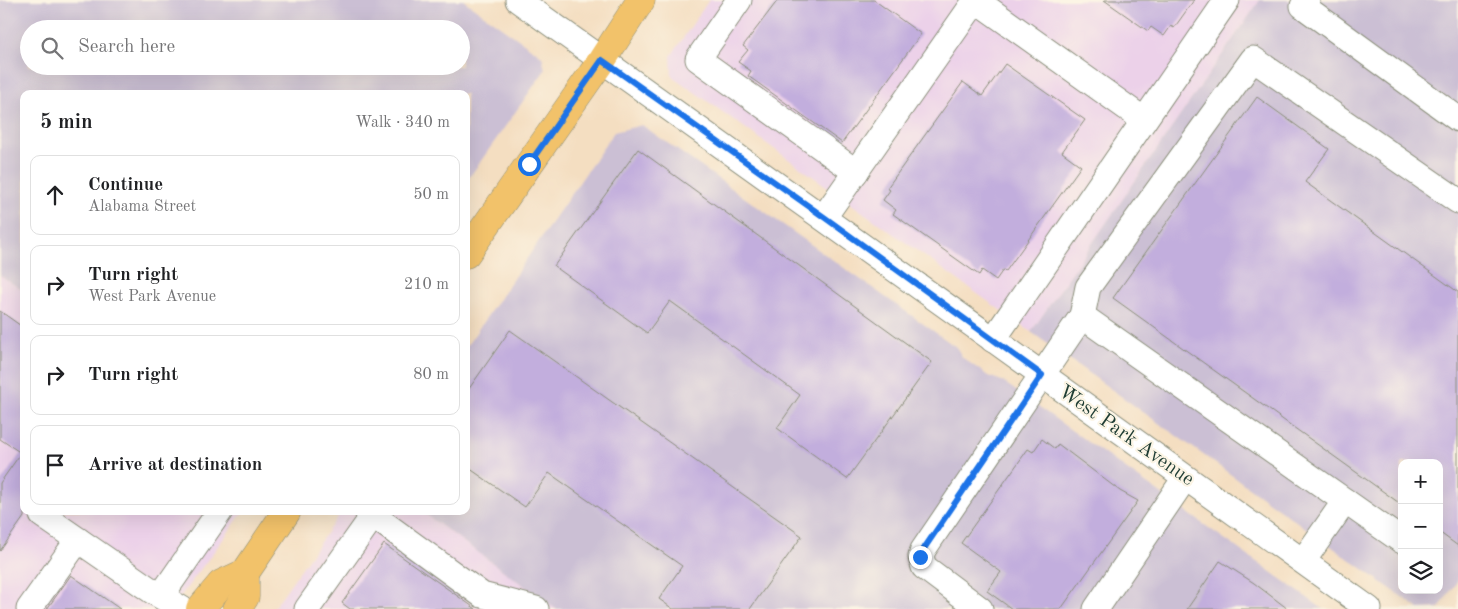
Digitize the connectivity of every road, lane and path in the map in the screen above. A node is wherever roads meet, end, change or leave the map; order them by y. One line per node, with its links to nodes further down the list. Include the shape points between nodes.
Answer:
1 (518, 0): 7 (street, West Park Avenue)
2 (641, 0): 7 (main road)
3 (739, 0): 10 (street, via 698,59)
4 (976, 0): 9 (street); 10 (street)
5 (1227, 0): 9 (street)
6 (1307, 0): 8 (street, via 1303,6)
7 (602, 60): 12 (street, West Park Avenue); 13 (main road)
8 (1458, 119)
9 (1144, 120): 15 (street)
10 (856, 172): 12 (street)
11 (1458, 201): 14 (street, via 1254,58 1088,287)
12 (824, 217): 15 (street, West Park Avenue)
13 (470, 248)
14 (1082, 316): 16 (street); 18 (street)
15 (993, 340): 16 (street, West Park Avenue)
16 (1042, 375): 17 (street, West Park Avenue); 35 (street, via 920,557 924,567)
17 (1185, 478): 26 (street, West Park Avenue); 36 (street)
18 (1345, 502): 24 (street); 26 (street)
19 (45, 515): 25 (street)
20 (218, 515): 28 (street)
21 (282, 515): 27 (main road)
22 (369, 515): 33 (street)
23 (373, 515): 34 (street, via 482,595)
24 (1398, 538)
25 (71, 549): 28 (street); 30 (street)
26 (1303, 561): 29 (street, West Park Avenue)
27 (245, 573): 31 (main road, via 221,584); 32 (main road, via 245,597)
28 (172, 603)
29 (1364, 608)
30 (28, 609)
31 (200, 609)
32 (237, 609)
33 (307, 609)
34 (536, 609)
35 (980, 609)
36 (1096, 609)

